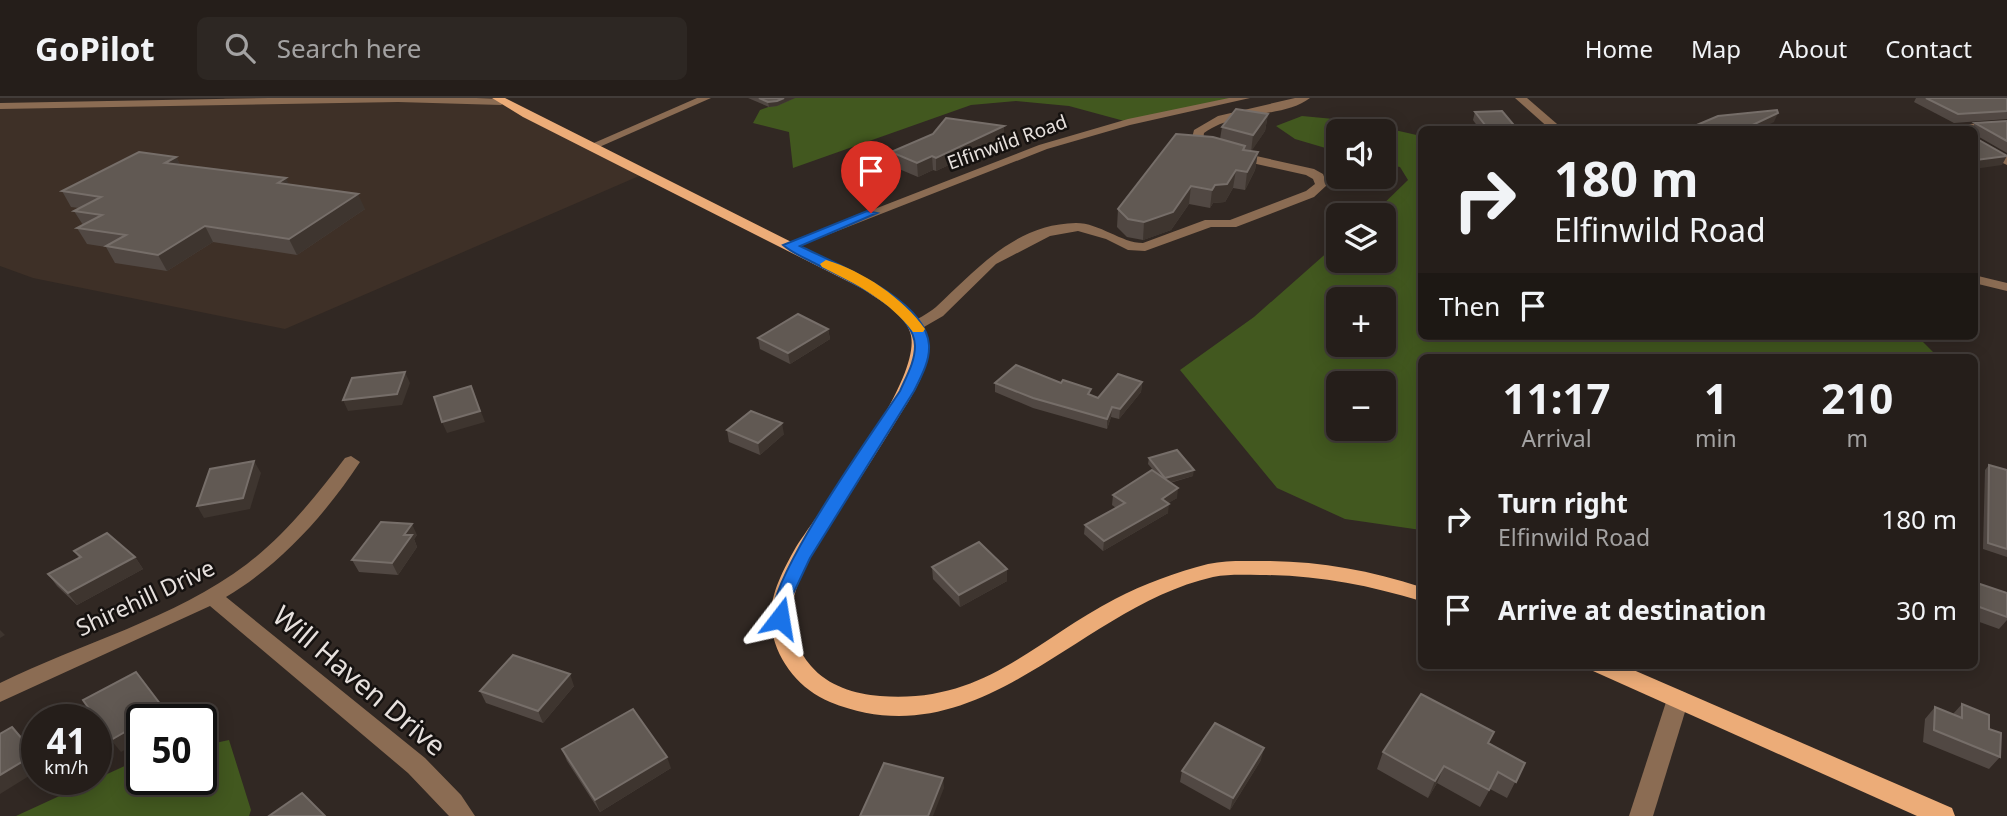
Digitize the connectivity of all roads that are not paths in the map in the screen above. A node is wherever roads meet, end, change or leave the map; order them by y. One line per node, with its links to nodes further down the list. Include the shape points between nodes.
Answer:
1 (706, 98): 10 (street)
2 (1245, 98): 13 (street, Elfinwild Road, via 1063,140)
3 (1305, 98): 16 (street, via 1209,122 1198,132 1197,142 1310,172 1319,177 1321,185 1310,194 1231,224 1210,223 1145,247 1078,228 1046,232 1004,251 939,313)
4 (1520, 98): 8 (street)
5 (499, 100): 6 (street); 10 (main road)
6 (0, 106)
7 (2007, 124): 9 (street)
8 (1554, 126)
9 (1978, 126)
10 (593, 146): 13 (main road)
11 (1978, 146): 12 (street)
12 (2007, 161)
13 (789, 245): 16 (main road, via 868,286)
14 (1978, 280): 15 (street)
15 (2007, 287)
16 (917, 326): 18 (main road, via 920,363 907,391 801,556 783,596 780,618 786,649 807,676 829,690 855,702 890,708 951,703 989,688 1121,605 1154,589 1224,568 1306,567 1349,573)
17 (351, 462): 19 (street, Shirehill Drive, via 289,537 257,566)
18 (1418, 593)
19 (211, 596): 21 (street, Shirehill Drive); 23 (street, Will Haven Drive, via 449,795)
20 (1610, 669): 22 (main road)
21 (0, 693)
22 (1678, 699): 24 (street); 25 (main road)
23 (463, 816)
24 (1641, 816)
25 (1943, 816)

